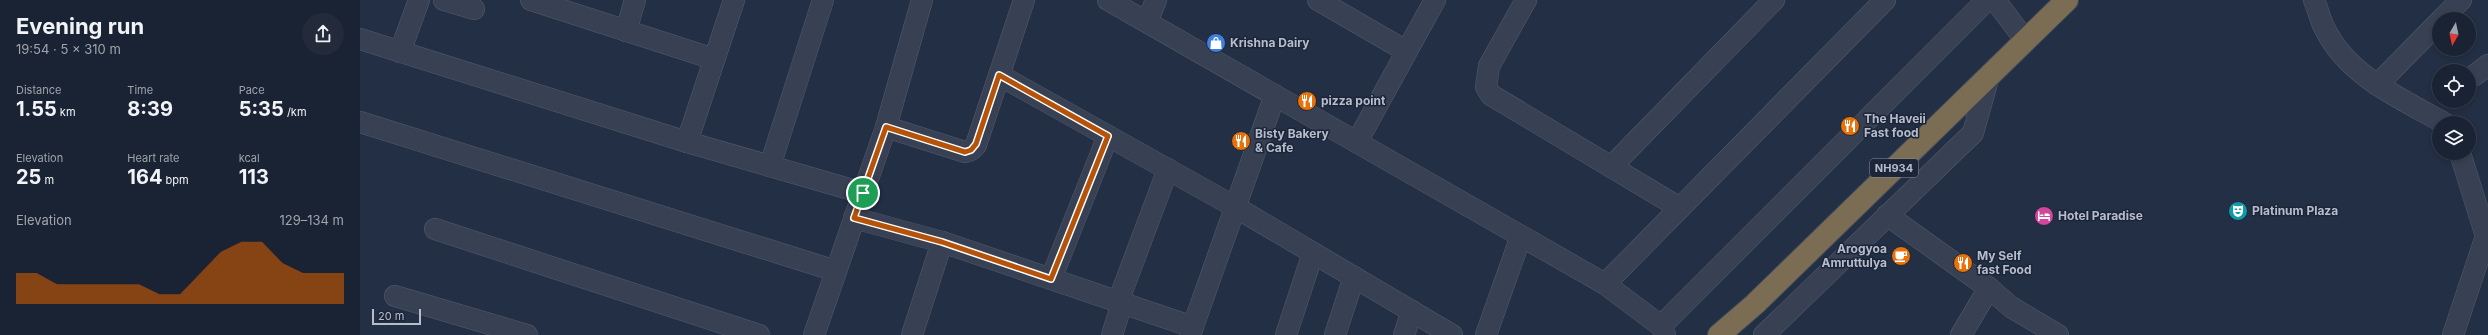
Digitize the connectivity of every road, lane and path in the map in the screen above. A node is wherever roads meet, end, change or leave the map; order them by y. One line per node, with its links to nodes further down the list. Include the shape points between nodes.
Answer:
1 (419, 0): 28 (street)
2 (444, 0): 21 (street)
3 (534, 0): 25 (street)
4 (635, 0): 25 (street)
5 (734, 0): 30 (street)
6 (824, 0): 42 (street)
7 (922, 0): 37 (street)
8 (1024, 0): 31 (street)
9 (1108, 0): 23 (street)
10 (1156, 0): 23 (street)
11 (1435, 0): 29 (street)
12 (1526, 0): 43 (street, via 1489,66 1486,87 1491,95)
13 (1774, 0): 43 (street)
14 (1885, 0): 47 (street)
15 (1987, 0): 63 (street)
16 (1994, 0): 27 (street)
17 (2067, 0): 27 (highway, NH934)
18 (2314, 0): 33 (street, via 2325,28 2338,49 2356,69)
19 (2461, 0): 22 (street)
20 (1327, 2): 29 (street)
21 (474, 9)
22 (2449, 12)
23 (1147, 22): 34 (street)
24 (2432, 29): 33 (street)
25 (626, 30): 30 (street)
26 (360, 39): 28 (street)
27 (2025, 40): 32 (highway, NH934)
28 (400, 52): 39 (street)
29 (1406, 52): 40 (street)
30 (714, 59): 39 (street)
31 (999, 75): 37 (street, via 976,144 971,150 965,152); 38 (street)
32 (1989, 76): 48 (street, via 1973,133); 75 (highway, NH934, via 1755,304)
33 (2378, 85): 35 (street)
34 (1275, 95): 40 (street); 46 (street)
35 (2432, 116)
36 (360, 122): 54 (street)
37 (886, 127): 45 (street)
38 (1108, 136): 44 (street); 56 (street)
39 (687, 142): 42 (street)
40 (1357, 142): 51 (street)
41 (2462, 160): 78 (street, via 2486,236)
42 (770, 166): 45 (street)
43 (1611, 167): 47 (street)
44 (1168, 169): 46 (street); 60 (street)
45 (863, 193): 49 (street)
46 (1237, 208): 53 (street); 62 (street)
47 (1680, 208): 57 (street)
48 (1887, 216): 58 (street); 64 (street)
49 (854, 218): 52 (street); 54 (street)
50 (435, 229): 66 (street)
51 (1521, 236): 57 (street); 74 (street)
52 (942, 242): 56 (street); 68 (street)
53 (1313, 253): 55 (street); 70 (street)
54 (836, 271): 67 (street)
55 (1354, 277): 61 (street); 71 (street)
56 (1051, 279): 60 (street)
57 (1605, 284): 63 (street)
58 (1989, 288): 76 (street); 77 (street, via 2011,307)
59 (395, 296): 65 (street)
60 (1120, 302): 62 (street); 69 (street)
61 (1412, 311): 72 (street); 73 (street)
62 (1192, 331)
63 (1663, 331)
64 (1777, 331)
65 (527, 335)
66 (759, 335)
67 (814, 335)
68 (912, 335)
69 (1112, 335)
70 (1286, 335)
71 (1335, 335)
72 (1404, 335)
73 (1452, 335)
74 (1486, 335)
75 (1719, 335)
76 (1961, 335)
77 (2058, 335)
78 (2453, 335)

